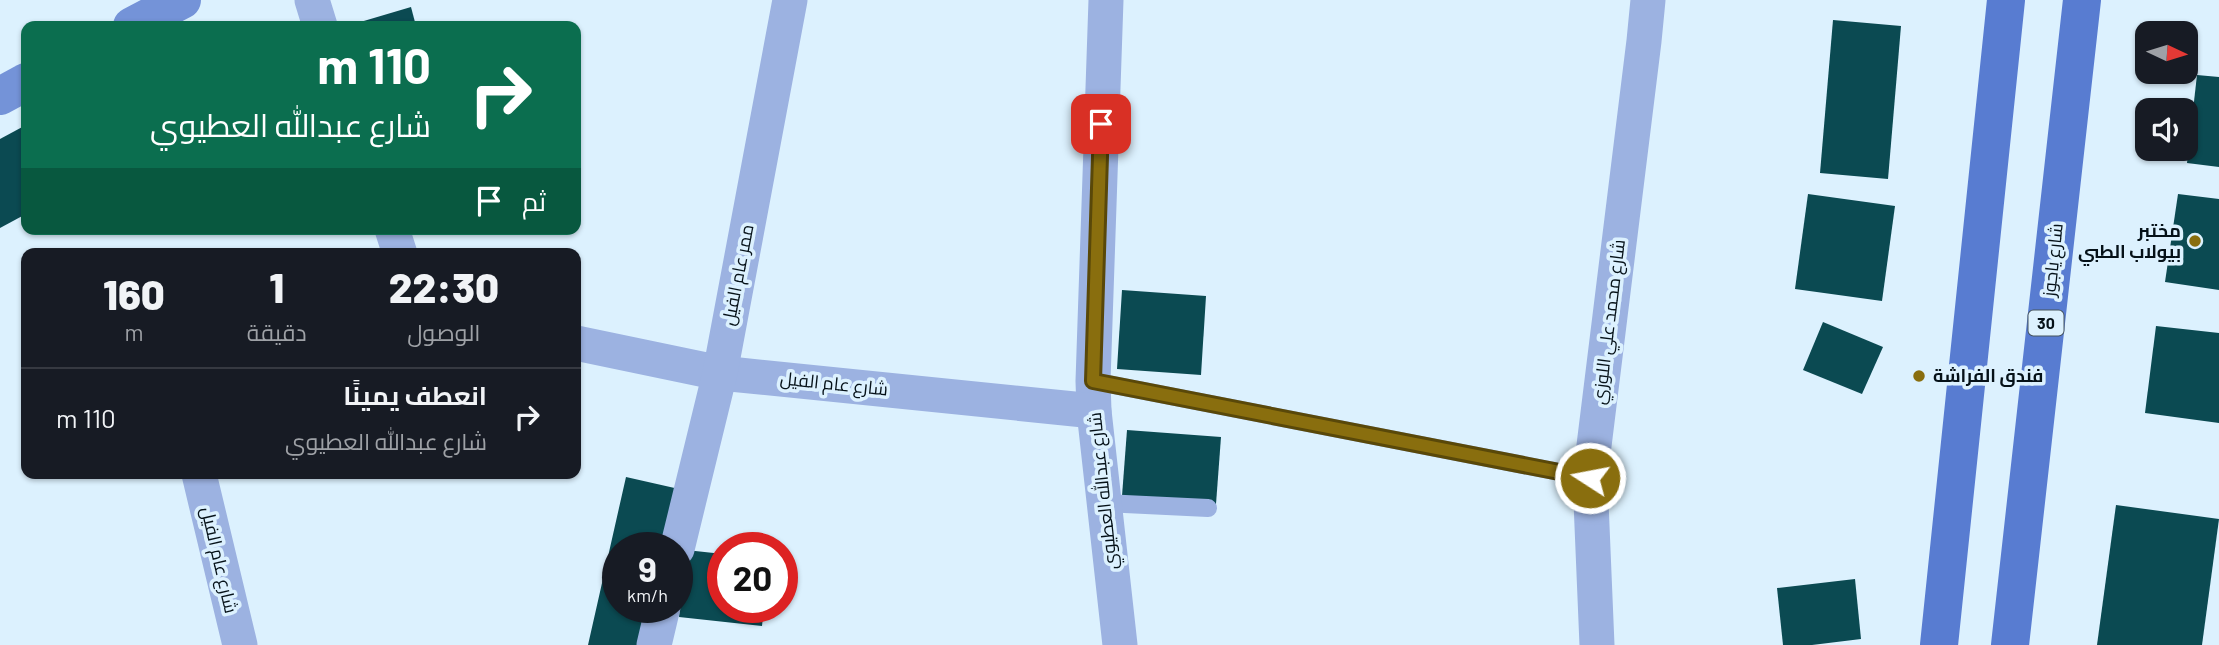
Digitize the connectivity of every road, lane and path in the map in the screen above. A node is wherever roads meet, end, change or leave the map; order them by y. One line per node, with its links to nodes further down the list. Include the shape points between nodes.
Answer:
1 (182, 0): 8 (street)
2 (312, 0): 9 (street)
3 (790, 0): 13 (street, ممر عام الفيل)
4 (1106, 0): 14 (street, شارع عبدالله العطيوي)
5 (1648, 0): 15 (street, شارع محمد علي اللوزي)
6 (2006, 0): 25 (main road)
7 (2082, 0): 26 (main road, شارع ياجوز / 30)
8 (142, 21)
9 (318, 21)
10 (21, 85): 11 (street)
11 (0, 96)
12 (581, 344): 13 (street, شارع عام الفيل)
13 (720, 373): 14 (street, شارع عام الفيل); 19 (street, ممر عام الفيل)
14 (1094, 396): 15 (lane); 17 (street, شارع عبدالله العطيوي)
15 (1590, 478): 24 (street, شارع محمد علي اللوزي)
16 (200, 479): 21 (street, شارع عام الفيل)
17 (1104, 503): 18 (lane); 23 (street, شارع عبدالله العطيوي)
18 (1208, 508)
19 (681, 532)
20 (659, 623): 22 (street)
21 (240, 645)
22 (654, 645)
23 (1120, 645)
24 (1597, 645)
25 (1939, 645)
26 (2010, 645)

